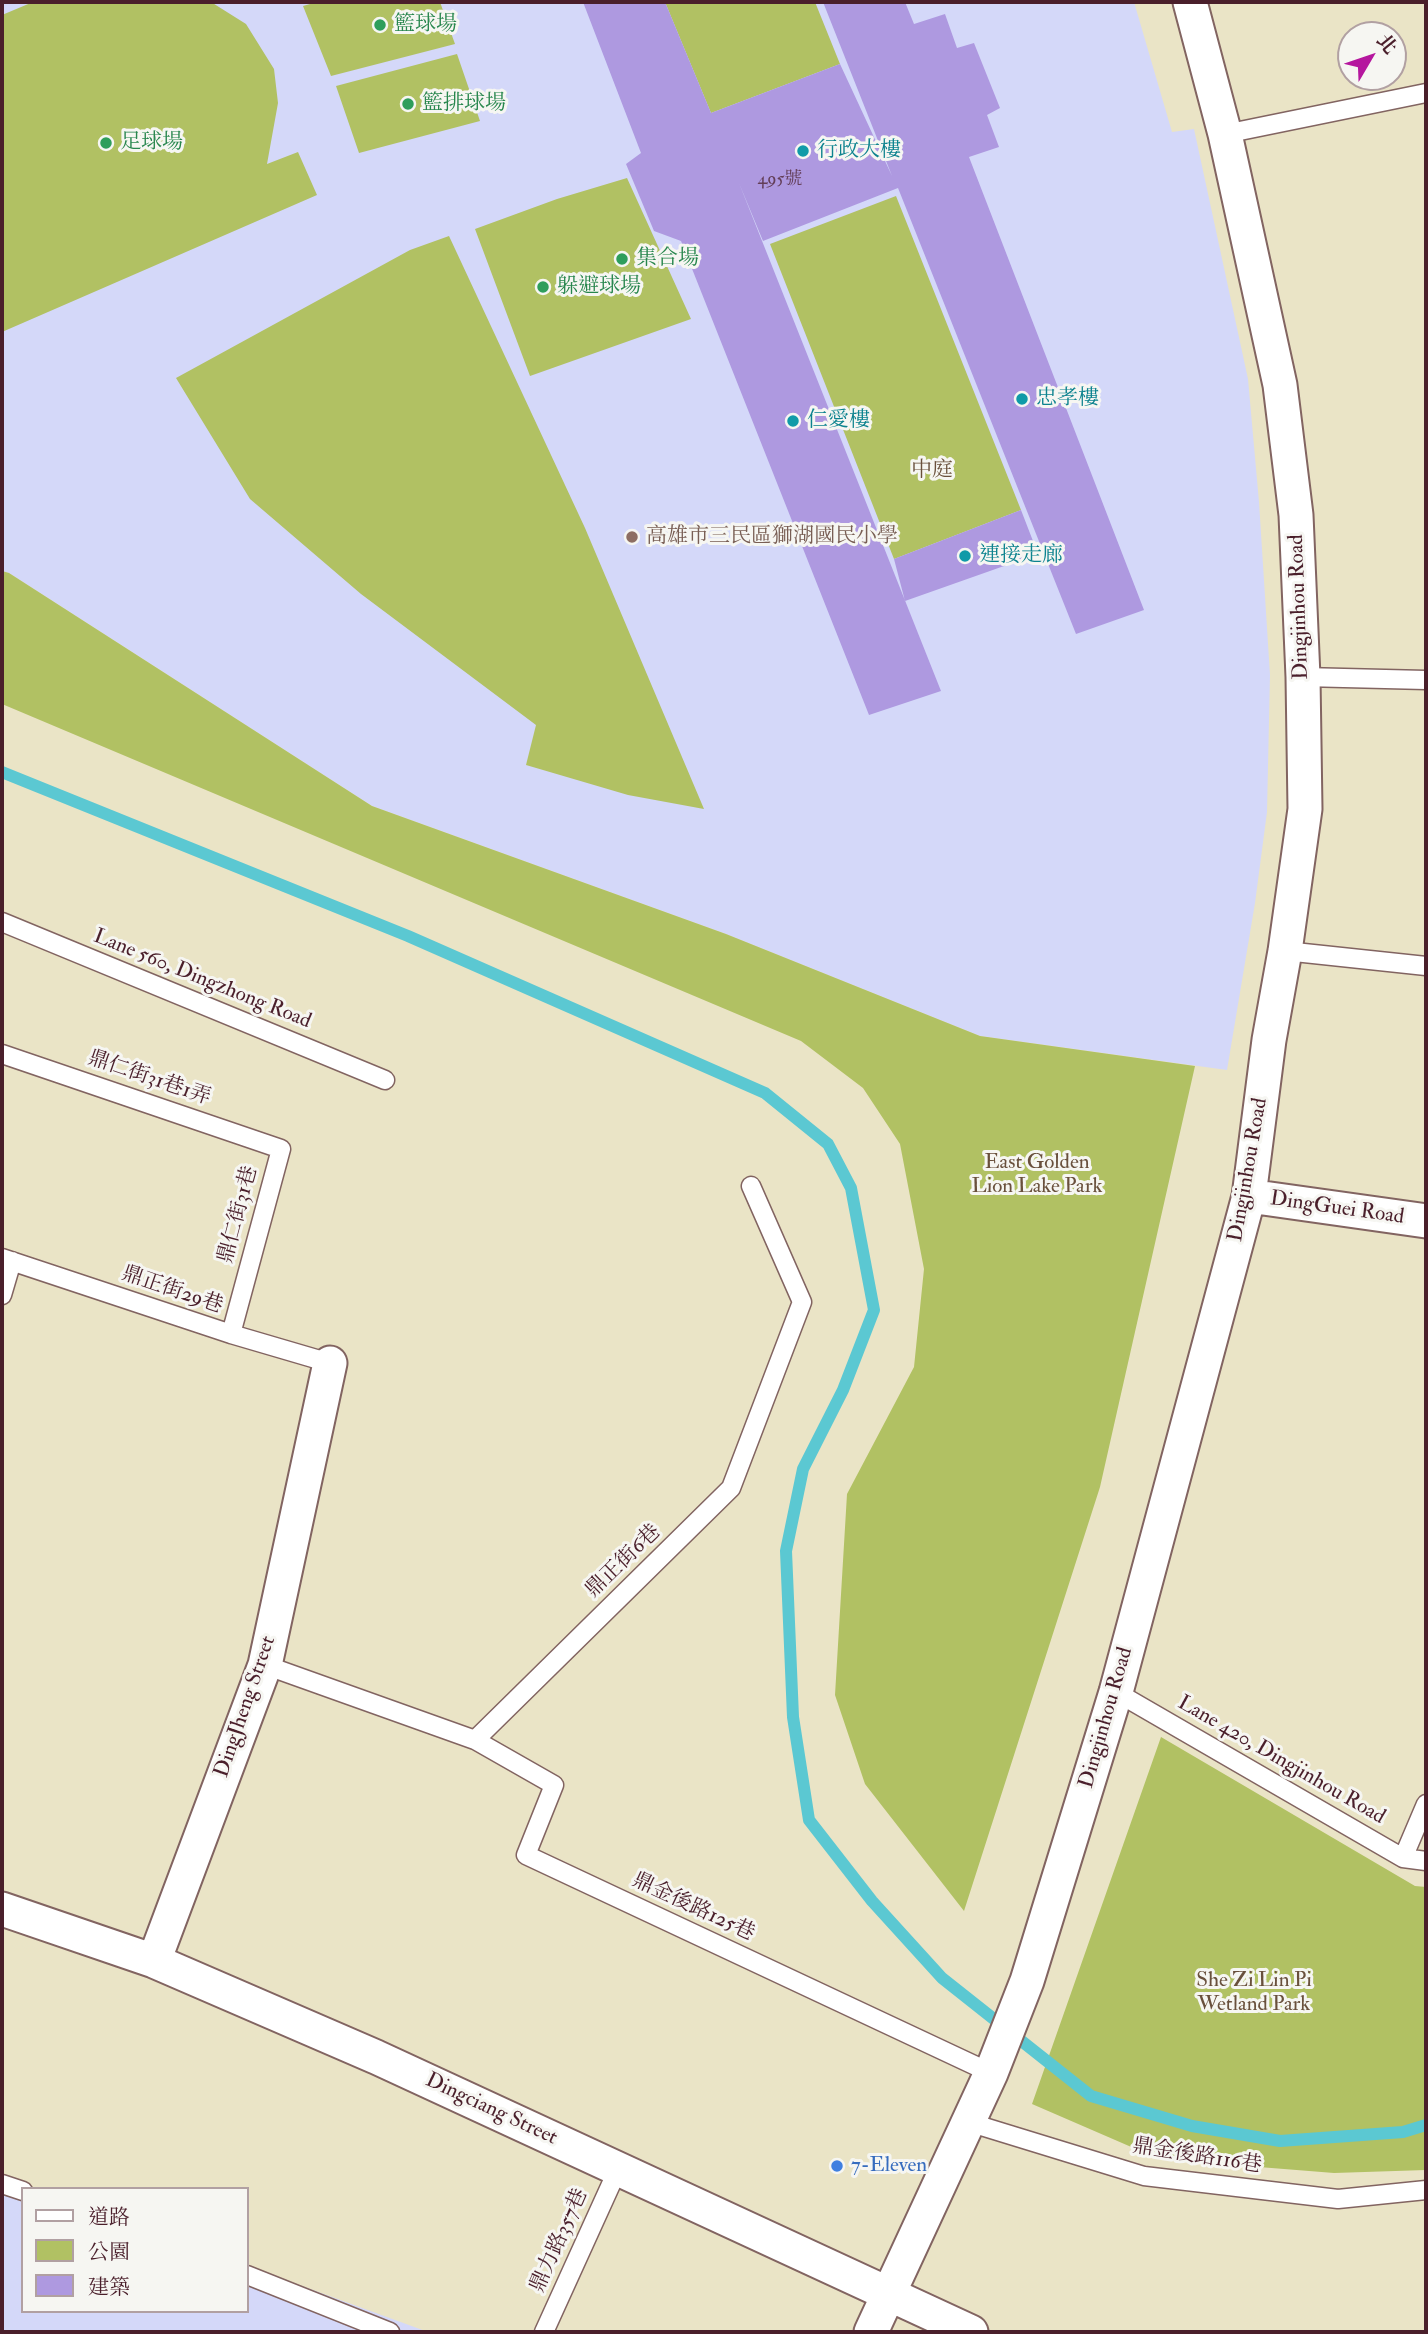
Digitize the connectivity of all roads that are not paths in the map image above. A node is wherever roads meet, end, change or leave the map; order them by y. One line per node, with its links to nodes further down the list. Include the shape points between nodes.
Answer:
1 (1190, 2): 3 (street, Dingjinhou Road)
2 (1426, 93): 3 (lane)
3 (1225, 134): 4 (street, Dingjinhou Road, via 1280,385 1296,515)
4 (1303, 677): 5 (lane); 7 (street, Dingjinhou Road, via 1305,809)
5 (1426, 680)
6 (2, 922): 10 (lane, Lane 560, Dingzhong Road)
7 (1285, 951): 8 (lane); 13 (street, Dingjinhou Road)
8 (1426, 966)
9 (2, 1054): 11 (lane, 鼎仁街31巷1弄)
10 (385, 1080)
11 (281, 1149): 17 (lane, 鼎仁街31巷)
12 (751, 1186): 21 (lane, 鼎正街6巷, via 802,1302 731,1488)
13 (1249, 1196): 14 (street, DingGuei Road); 20 (street, Dingjinhou Road)
14 (1426, 1221)
15 (7, 1259): 16 (lane); 17 (lane, 鼎正街29巷)
16 (2, 1295)
17 (231, 1334): 18 (lane, 鼎正街29巷)
18 (330, 1363): 19 (street, DingJheng Street)
19 (265, 1665): 21 (lane); 26 (street, DingJheng Street)
20 (1116, 1692): 23 (lane, Lane 420, Dingjinhou Road); 27 (street, Dingjinhou Road, via 1027,1981)
21 (475, 1740): 27 (lane, 鼎金後路125巷, via 554,1785 526,1855)
22 (1426, 1804): 23 (lane)
23 (1403, 1858): 24 (lane, Lane 420, Dingjinhou Road)
24 (1426, 1861)
25 (2, 1909): 26 (street, Dingciang Street)
26 (154, 1961): 29 (street, Dingciang Street)
27 (991, 2073): 28 (street, Dingjinhou Road)
28 (968, 2122): 32 (lane, 鼎金後路116巷, via 1144,2176 1338,2199); 34 (street, Dingjinhou Road)
29 (618, 2169): 34 (street, Dingciang Street); 36 (lane, 鼎力路357巷)
30 (2, 2183): 31 (lane)
31 (21, 2190)
32 (1426, 2190)
33 (248, 2275): 35 (lane)
34 (890, 2294): 37 (street, Dingjinhou Road); 38 (street, Dingciang Street)
35 (390, 2332)
36 (544, 2332)
37 (871, 2332)
38 (971, 2332)

